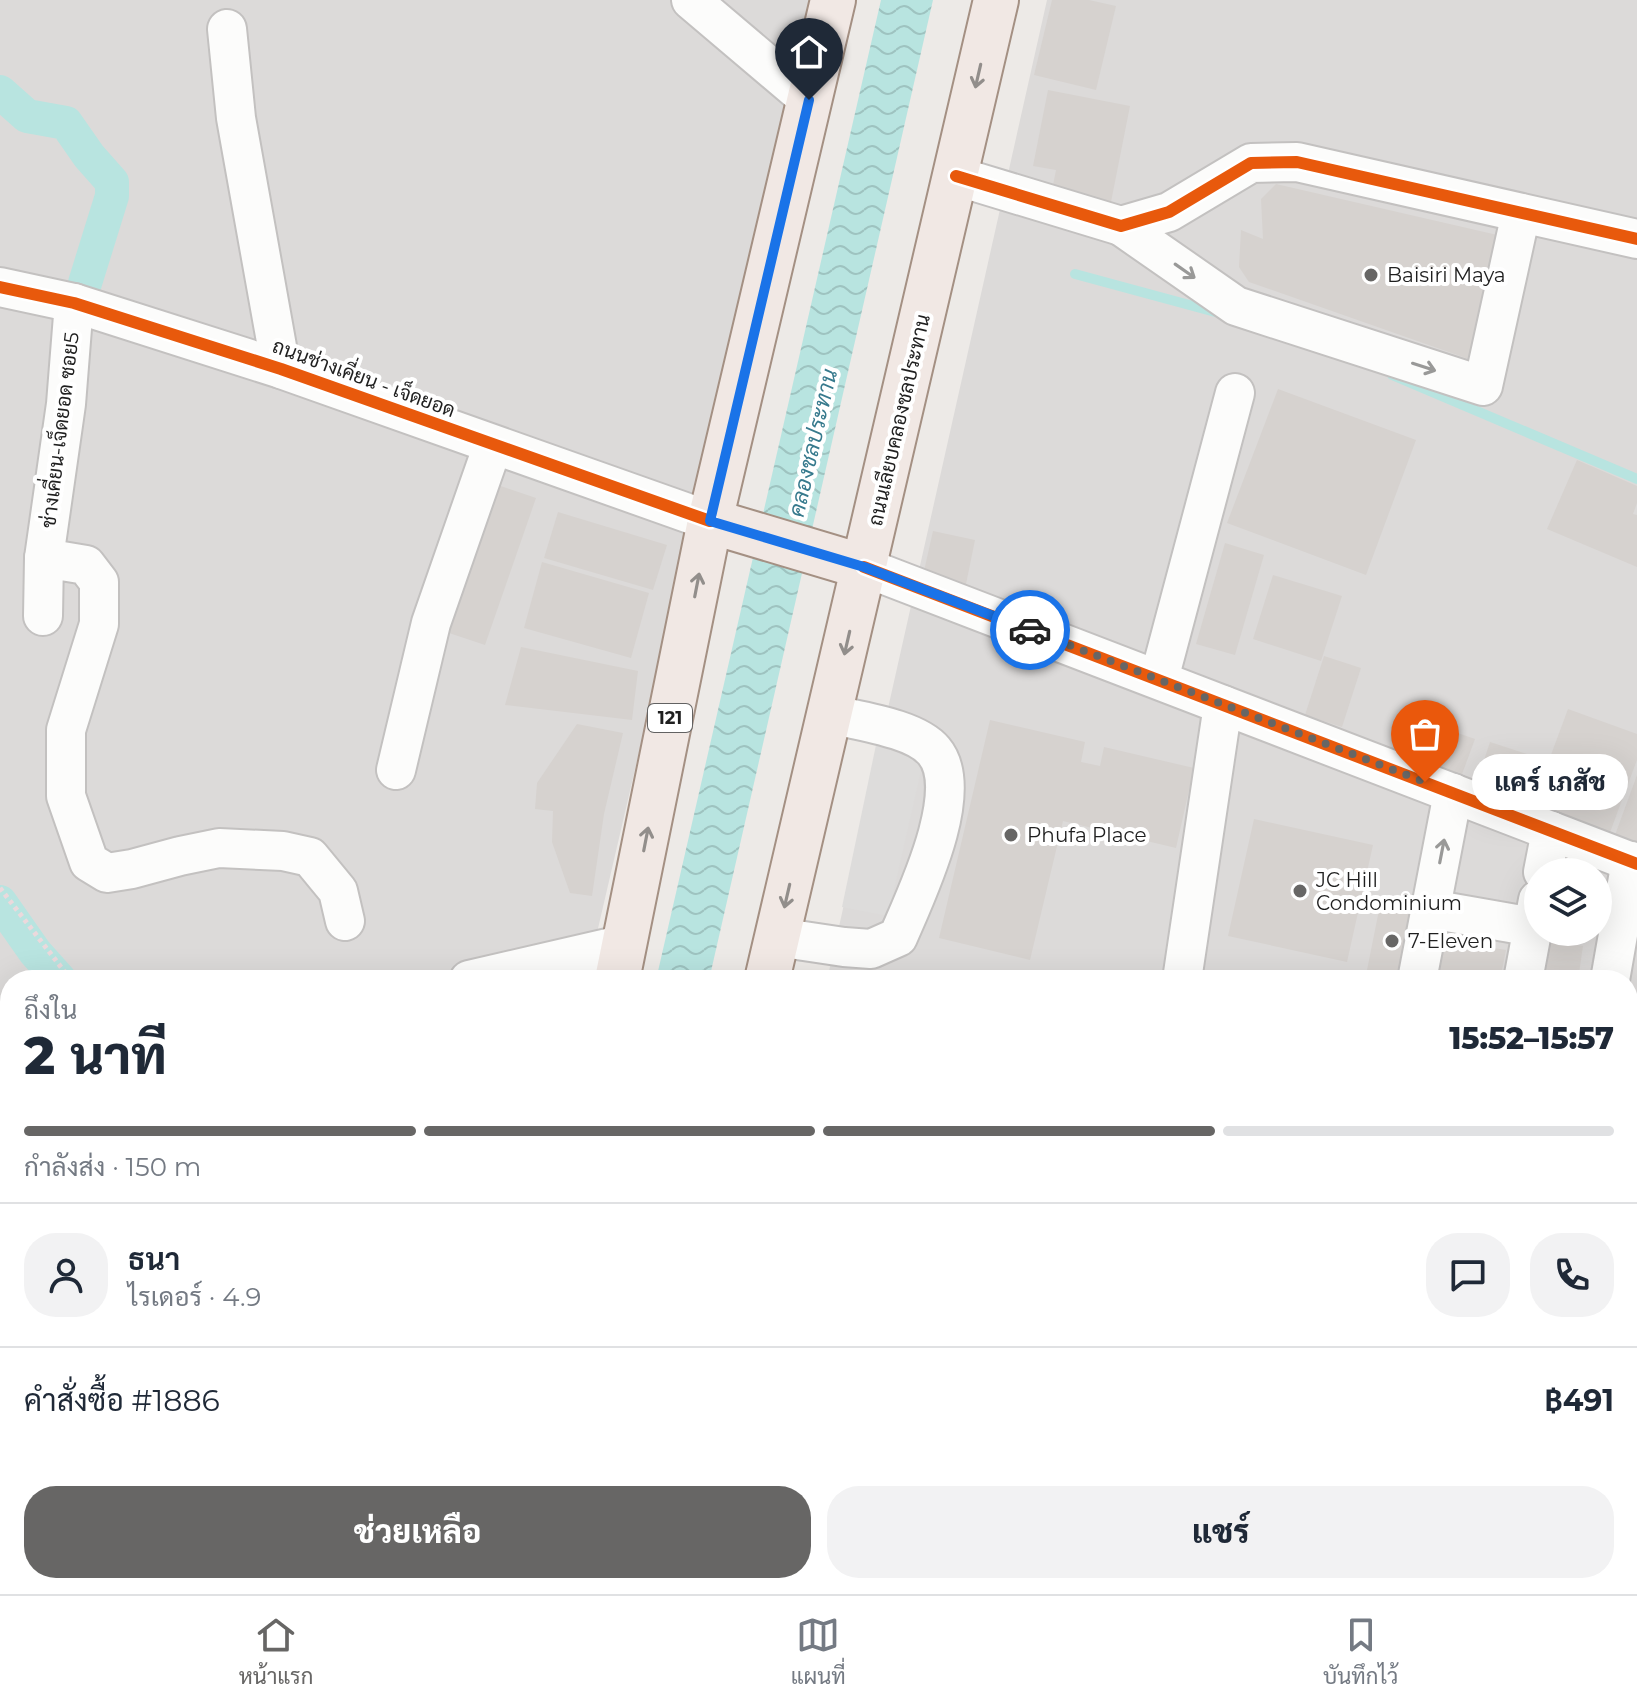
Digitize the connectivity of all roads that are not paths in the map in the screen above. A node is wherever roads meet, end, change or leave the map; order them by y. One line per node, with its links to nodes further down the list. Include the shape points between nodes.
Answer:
1 (691, 0): 5 (street)
2 (833, 0): 5 (main road, 121)
3 (996, 0): 6 (main road, ถนนเลียบคลองชลประทาน, one-way to 6)
4 (227, 29): 12 (street, via 236,118)
5 (809, 100): 15 (main road, 121)
6 (956, 176): 8 (street); 17 (main road, ถนนเลียบคลองชลประทาน)
7 (1521, 213): 8 (street, via 1297,162 1251,163 1169,212); 8 (street, one-way to 7, via 1236,306 1483,386); 9 (street)
8 (1121, 226)
9 (1637, 239)
10 (0, 287): 11 (street, ถนนช่างเคี่ยน - เจ็ดยอด)
11 (74, 303): 12 (street, ถนนช่างเคี่ยน - เจ็ดยอด); 16 (street, ช่างเคี่ยน-เจ็ดยอด ซอย5)
12 (281, 369): 14 (street, ถนนช่างเคี่ยน - เจ็ดยอด)
13 (1235, 393): 19 (street)
14 (493, 445): 15 (street, ถนนช่างเคี่ยน - เจ็ดยอด); 22 (street, via 431,623)
15 (710, 521): 17 (main road); 32 (main road, 121, one-way to 15)
16 (44, 558): 18 (street, ช่างเคี่ยน-เจ็ดยอด ซอย5); 29 (street, via 86,565 99,582 99,624 66,730 66,796 89,862 107,873 219,848 310,857 338,891)
17 (864, 567): 19 (street); 21 (main road, ถนนเลียบคลองชลประทาน, one-way to 21)
18 (43, 616)
19 (1159, 679): 20 (street)
20 (1223, 705): 23 (street); 35 (street)
21 (830, 714): 30 (main road, ถนนเลียบคลองชลประทาน, one-way to 30); 30 (street, via 883,726 934,750 946,775 945,801 927,870 898,937 871,949)
22 (396, 770)
23 (1453, 793): 24 (street); 27 (street, one-way to 23)
24 (1551, 831): 25 (street); 26 (street)
25 (1546, 858)
26 (1634, 862): 38 (street)
27 (1430, 909): 28 (street); 36 (street)
28 (1524, 913)
29 (345, 921)
30 (777, 937): 34 (main road, ถนนเลียบคลองชลประทาน)
31 (1529, 946): 37 (street)
32 (621, 962): 33 (street)
33 (553, 970)
34 (769, 970)
35 (1183, 970)
36 (1419, 970)
37 (1525, 970)
38 (1612, 970)

